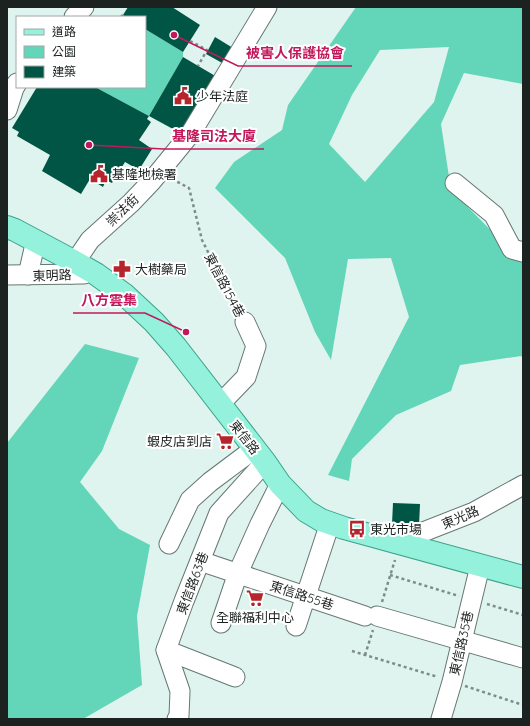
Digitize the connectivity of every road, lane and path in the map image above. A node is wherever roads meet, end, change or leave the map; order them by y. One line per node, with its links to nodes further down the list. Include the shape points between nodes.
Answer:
1 (84, 7): 3 (street)
2 (267, 7): 8 (street, 崇法街, via 191,133)
3 (75, 16)
4 (190, 41): 5 (path, via 207,50)
5 (198, 66)
6 (16, 85): 7 (street)
7 (7, 110)
8 (159, 173): 13 (street, 崇法街, via 131,203 90,240); 16 (path, 東信路154巷, via 189,188 202,240 223,282 238,304)
9 (455, 184): 12 (street, via 494,215 512,249)
10 (7, 228): 11 (main road, 東信路)
11 (39, 242): 13 (main road, 東信路); 15 (street)
12 (523, 252)
13 (73, 268): 15 (street, 東明路); 17 (main road, 東信路, via 96,274 125,295 154,322)
14 (7, 275): 15 (street, 東明路)
15 (33, 275)
16 (245, 322): 17 (street, 東信路154巷, via 256,346 246,377)
17 (220, 404): 18 (main road, 東信路)
18 (260, 456): 19 (main road, 東信路); 23 (street, via 210,482 190,500); 24 (street, 東信路63巷, via 219,513)
19 (280, 484): 21 (main road, 東信路, via 306,511); 26 (street)
20 (523, 485): 22 (street, 東光路, via 474,512)
21 (330, 523): 22 (main road, 東信路); 28 (street)
22 (396, 543): 25 (main road, 東信路); 29 (path, via 399,548)
23 (169, 544)
24 (200, 561): 26 (street, 東信路55巷); 33 (street, 東信路63巷)
25 (480, 566): 27 (main road, 東信路); 32 (street, 東信路35巷)
26 (238, 573): 28 (street, 東信路55巷); 30 (street)
27 (523, 577)
28 (306, 596): 29 (street, 東信路55巷); 31 (street)
29 (371, 616): 32 (street, 東信路55巷); 34 (path)
30 (221, 623)
31 (296, 626)
32 (462, 641): 35 (street, 東信路55巷); 38 (street, 東信路35巷)
33 (166, 650): 36 (street); 37 (street, via 180,691)
34 (366, 654)
35 (523, 658)
36 (235, 678)
37 (177, 719)
38 (441, 719)

